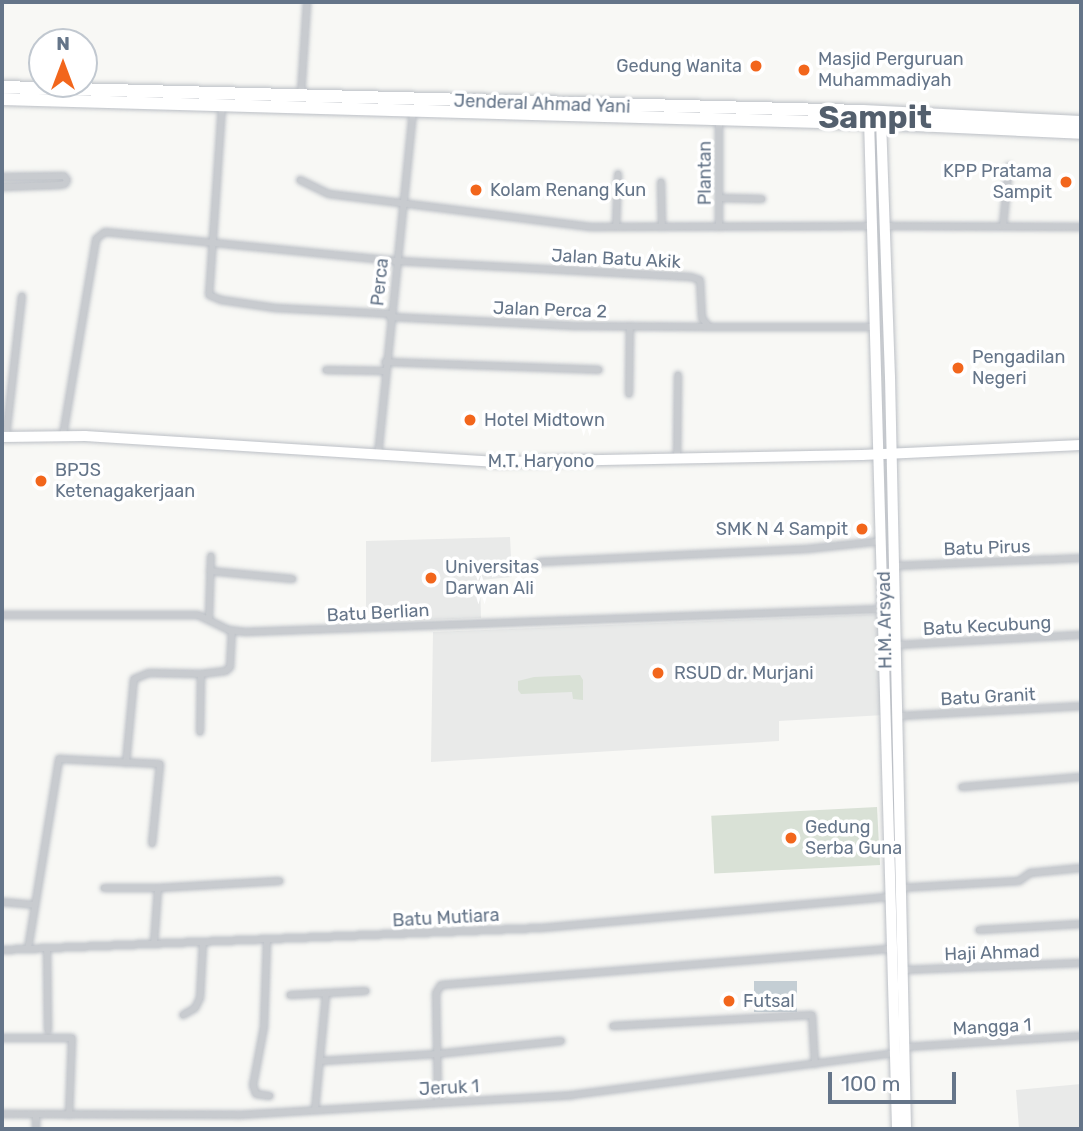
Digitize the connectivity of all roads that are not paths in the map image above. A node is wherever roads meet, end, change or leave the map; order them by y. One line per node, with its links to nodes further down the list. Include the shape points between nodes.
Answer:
1 (307, 2): 3 (street)
2 (2, 87): 3 (highway, Jenderal Ahmad Yani)
3 (301, 97): 6 (highway, Jenderal Ahmad Yani)
4 (2, 99): 5 (highway, Jenderal Ahmad Yani)
5 (222, 106): 7 (highway, Jenderal Ahmad Yani); 29 (street)
6 (514, 109): 7 (highway, Jenderal Ahmad Yani); 8 (highway, Jenderal Ahmad Yani)
7 (412, 112): 21 (street, Perca)
8 (703, 114): 9 (highway, Jenderal Ahmad Yani); 10 (highway, Jenderal Ahmad Yani)
9 (875, 118): 10 (highway, Jenderal Ahmad Yani); 11 (highway, Jenderal Ahmad Yani); 12 (highway, Jenderal Ahmad Yani); 22 (street, H.M. Arsyad); 23 (street, H.M. Arsyad)
10 (719, 120): 19 (street, Plantan)
11 (1081, 122)
12 (1081, 133)
13 (1009, 166): 24 (street)
14 (618, 174): 25 (street)
15 (2, 177): 18 (street, via 64,176 67,180 60,185)
16 (300, 180): 21 (street, via 329,194)
17 (661, 182): 26 (street)
18 (2, 187)
19 (719, 198): 20 (street); 27 (street, Plantan)
20 (762, 199)
21 (404, 202): 25 (street); 30 (street, Perca)
22 (873, 226): 27 (street); 32 (street, H.M. Arsyad)
23 (885, 226): 24 (street); 33 (street, H.M. Arsyad)
24 (1003, 226): 28 (street)
25 (616, 227): 26 (street)
26 (662, 227): 27 (street)
27 (719, 227)
28 (1081, 227)
29 (212, 242): 30 (street); 34 (street, Jalan Perca 2, via 208,288 212,298 284,309); 44 (street, via 100,234)
30 (396, 261): 34 (street, Perca); 36 (street, Jalan Batu Akik, via 698,278 702,318)
31 (22, 296): 45 (street)
32 (876, 305): 33 (street); 37 (street, H.M. Arsyad)
33 (887, 305): 47 (street, H.M. Arsyad)
34 (390, 316): 35 (street, Jalan Perca 2); 38 (street, Perca)
35 (629, 326): 36 (street, Jalan Perca 2); 43 (street)
36 (709, 327): 37 (street)
37 (877, 327): 48 (street, H.M. Arsyad)
38 (385, 362): 40 (street); 41 (street, Perca)
39 (326, 370): 41 (street)
40 (599, 370)
41 (384, 371): 49 (street, Perca)
42 (678, 375): 50 (street)
43 (629, 394)
44 (63, 435): 45 (street, M.T. Haryono); 49 (street, M.T. Haryono)
45 (4, 437)
46 (1081, 445): 47 (street, M.T. Haryono)
47 (892, 453): 48 (street, M.T. Haryono); 55 (street, H.M. Arsyad)
48 (880, 454): 50 (street, M.T. Haryono); 51 (street, H.M. Arsyad)
49 (378, 456): 50 (street, M.T. Haryono, via 501,462)
50 (677, 460)
51 (883, 541): 54 (street); 58 (street, H.M. Arsyad)
52 (211, 556): 56 (street)
53 (1081, 558): 55 (street, Batu Pirus)
54 (539, 562)
55 (893, 566): 63 (street, H.M. Arsyad)
56 (210, 571): 57 (street); 60 (street)
57 (293, 579)
58 (884, 609): 61 (street, Batu Berlian); 77 (street, H.M. Arsyad)
59 (2, 615): 60 (street)
60 (209, 618): 61 (street)
61 (233, 631): 64 (street, via 230,667)
62 (1081, 635): 63 (street, Batu Kecubung)
63 (895, 646): 66 (street, H.M. Arsyad)
64 (201, 674): 67 (street); 68 (street, via 149,673 134,679)
65 (1081, 706): 66 (street, Batu Granit)
66 (897, 716): 76 (street, H.M. Arsyad)
67 (200, 732)
68 (126, 763): 71 (street, via 156,762 161,766); 79 (street, via 59,759)
69 (1081, 777): 70 (street)
70 (962, 787)
71 (152, 845)
72 (1081, 868): 76 (street, via 1030,873 1020,881)
73 (280, 881): 75 (street)
74 (104, 888): 75 (street)
75 (158, 888): 84 (street)
76 (900, 888): 90 (street, H.M. Arsyad)
77 (891, 897): 82 (street, Batu Mutiara, via 541,928); 88 (street, H.M. Arsyad)
78 (2, 902): 79 (street)
79 (35, 905): 85 (street)
80 (1081, 924): 81 (street)
81 (979, 930)
82 (267, 940): 83 (street, Batu Mutiara); 105 (street, via 264,1027 253,1085 256,1094)
83 (203, 942): 84 (street, Batu Mutiara); 94 (street, via 200,998 195,1008)
84 (154, 944): 86 (street, Batu Mutiara)
85 (27, 949): 86 (street, Batu Mutiara); 87 (street, Batu Mutiara)
86 (47, 949): 96 (street)
87 (2, 950)
88 (892, 950): 101 (street, H.M. Arsyad); 102 (street, via 441,985 436,993)
89 (1081, 963): 90 (street, Haji Ahmad)
90 (904, 971): 100 (street, H.M. Arsyad)
91 (366, 991): 92 (street)
92 (326, 994): 93 (street); 103 (street)
93 (290, 995)
94 (183, 1015)
95 (613, 1026): 104 (street, via 812,1015)
96 (48, 1030)
97 (1081, 1036): 100 (street, Mangga 1)
98 (2, 1038): 110 (street, via 72,1038)
99 (561, 1041): 102 (street)
100 (905, 1047): 113 (street, H.M. Arsyad)
101 (895, 1053): 104 (street, Jeruk 1); 112 (street, H.M. Arsyad)
102 (437, 1054): 103 (street); 106 (street)
103 (321, 1061): 107 (street)
104 (815, 1064): 106 (street, Jeruk 1, via 589,1093)
105 (270, 1097)
106 (438, 1103): 107 (street, Jeruk 1)
107 (315, 1110): 110 (street, Jeruk 1)
108 (2, 1114): 109 (street, Jeruk 1)
109 (36, 1114): 110 (street, Jeruk 1); 111 (street)
110 (69, 1115)
111 (36, 1129)
112 (897, 1129)
113 (906, 1129)

